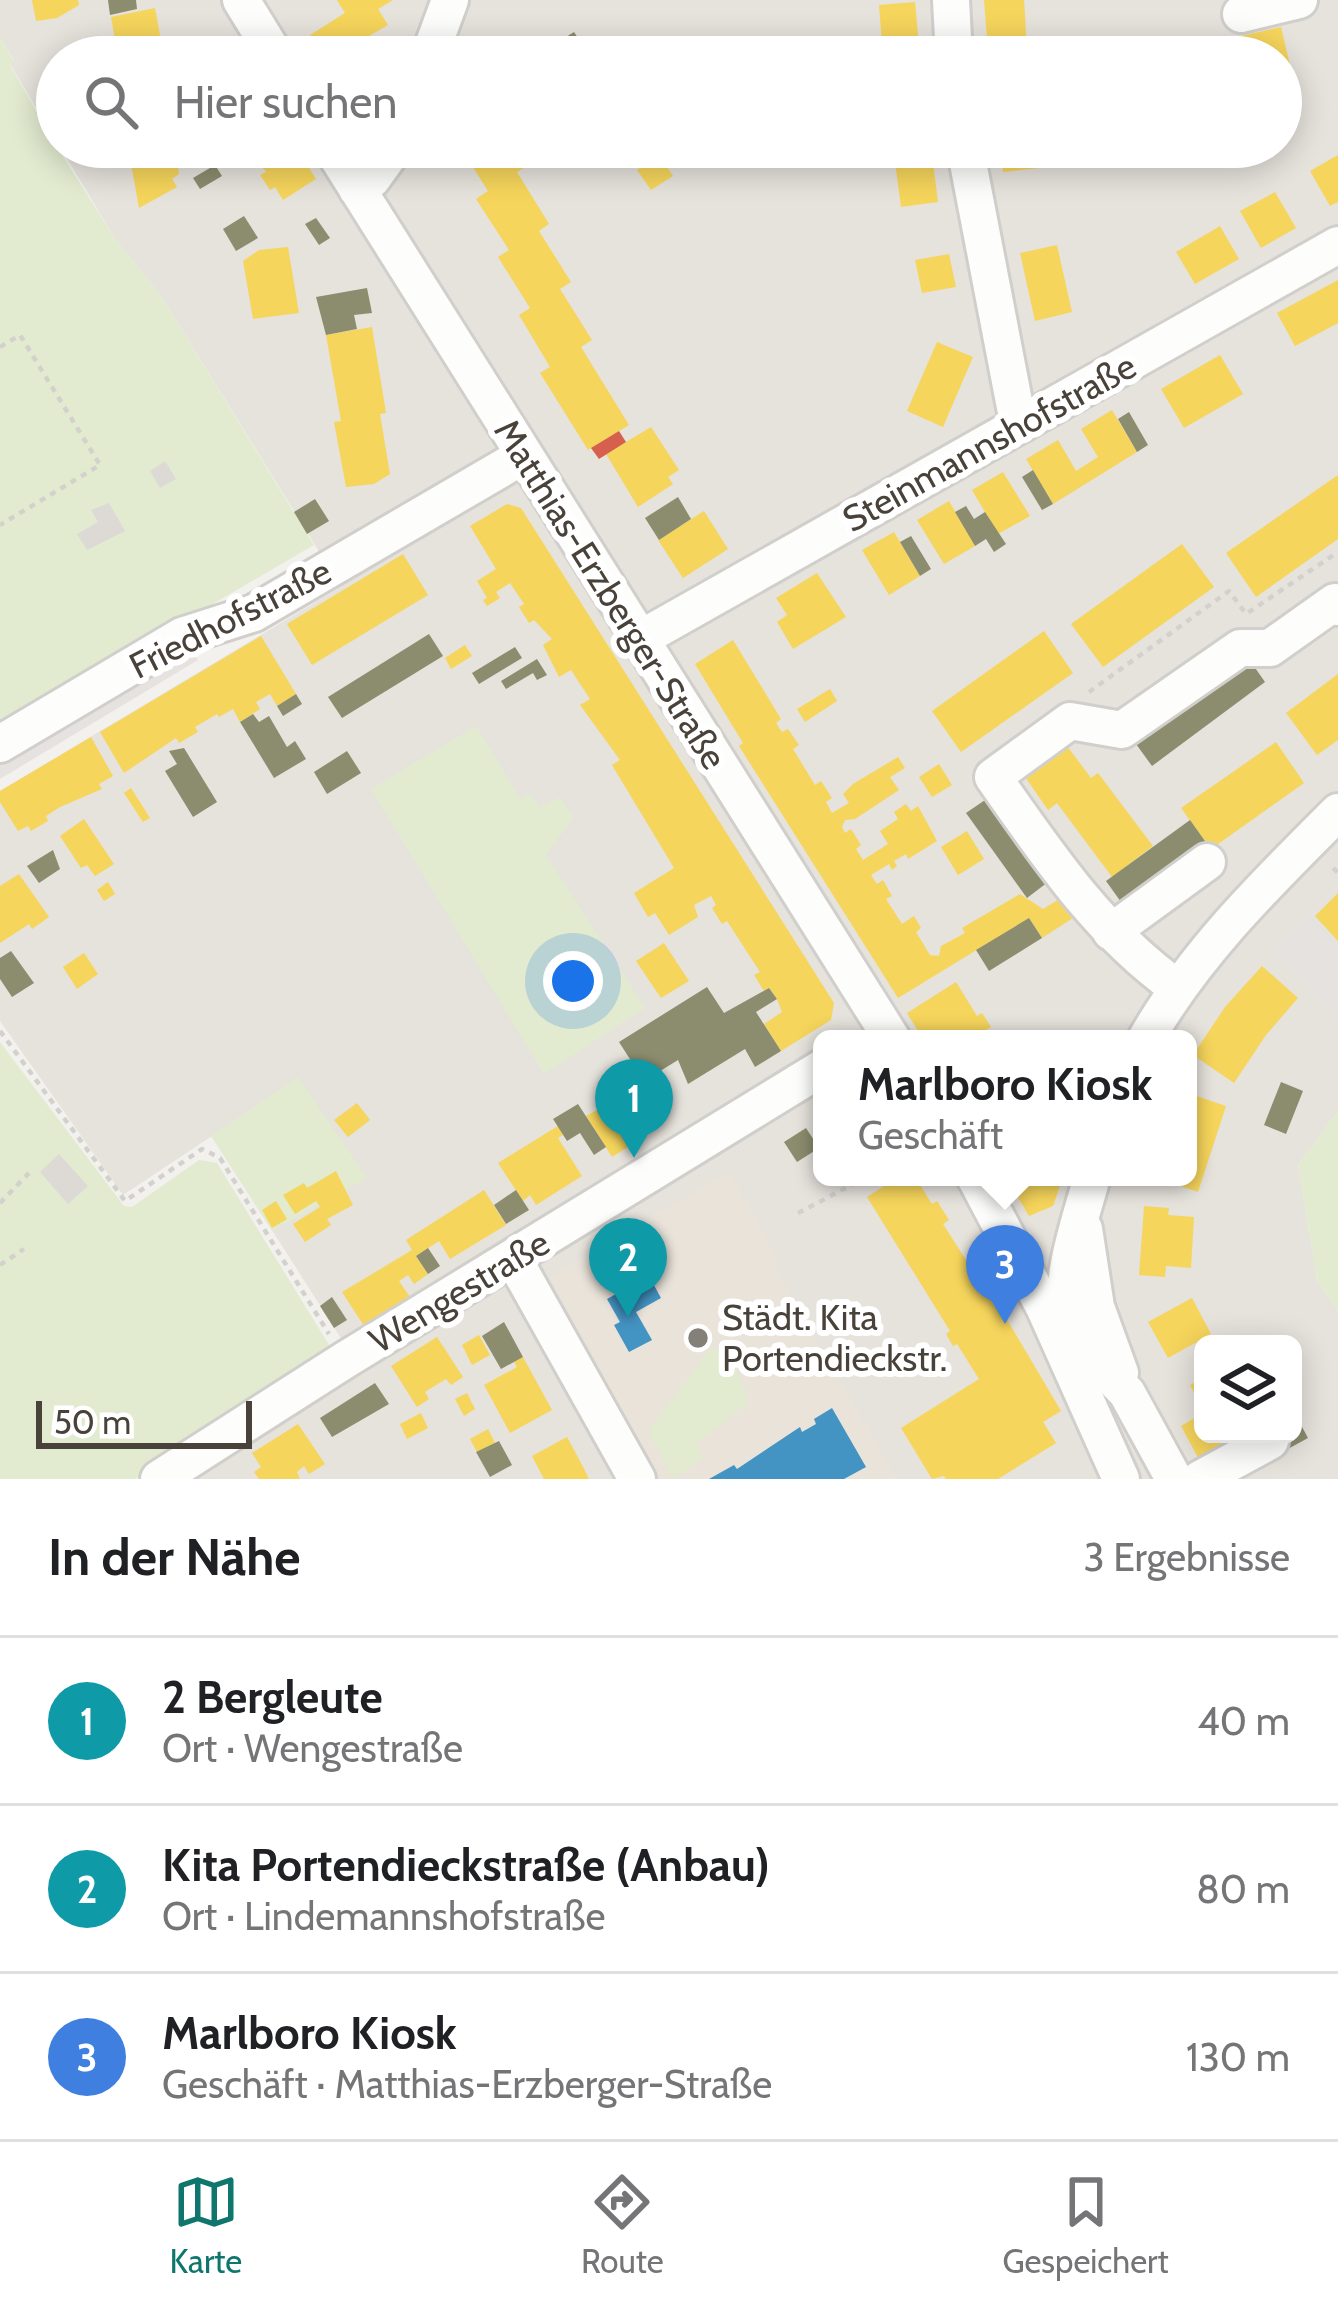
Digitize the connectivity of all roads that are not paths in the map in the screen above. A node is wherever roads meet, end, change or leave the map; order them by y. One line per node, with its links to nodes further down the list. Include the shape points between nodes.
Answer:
1 (242, 0): 6 (street)
2 (450, 0): 7 (street)
3 (951, 0): 8 (street)
4 (1300, 0): 5 (street)
5 (1241, 14)
6 (263, 36)
7 (437, 36)
8 (954, 36)
9 (344, 168): 12 (street, Matthias-Erzberger-Straße)
10 (382, 168): 12 (street)
11 (969, 168): 14 (street)
12 (357, 189): 15 (street, Matthias-Erzberger-Straße)
13 (1338, 245): 14 (street, Steinmannshofstraße)
14 (1023, 422): 17 (street, Steinmannshofstraße)
15 (523, 456): 17 (street, Matthias-Erzberger-Straße); 18 (street, Friedhofstraße, via 254,613 182,636)
16 (1338, 607): 21 (street, via 1270,648 1240,648 1122,730 1070,721 993,777)
17 (640, 639): 23 (street, Matthias-Erzberger-Straße)
18 (0, 744)
19 (1338, 812): 22 (street)
20 (1207, 862): 21 (street)
21 (1112, 932): 22 (street)
22 (1176, 987): 24 (street)
23 (878, 1030)
24 (1151, 1030)
25 (813, 1074): 29 (street, Wengestraße)
26 (980, 1186): 30 (street)
27 (1090, 1186): 28 (street)
28 (1083, 1217): 30 (street); 31 (street, via 1096,1307)
29 (513, 1258): 35 (street, Wengestraße); 36 (street)
30 (1056, 1319): 31 (street); 34 (street)
31 (1127, 1393): 33 (street)
32 (1266, 1443): 37 (street)
33 (1167, 1466): 34 (street)
34 (1117, 1477)
35 (159, 1479)
36 (637, 1479)
37 (1200, 1479)

